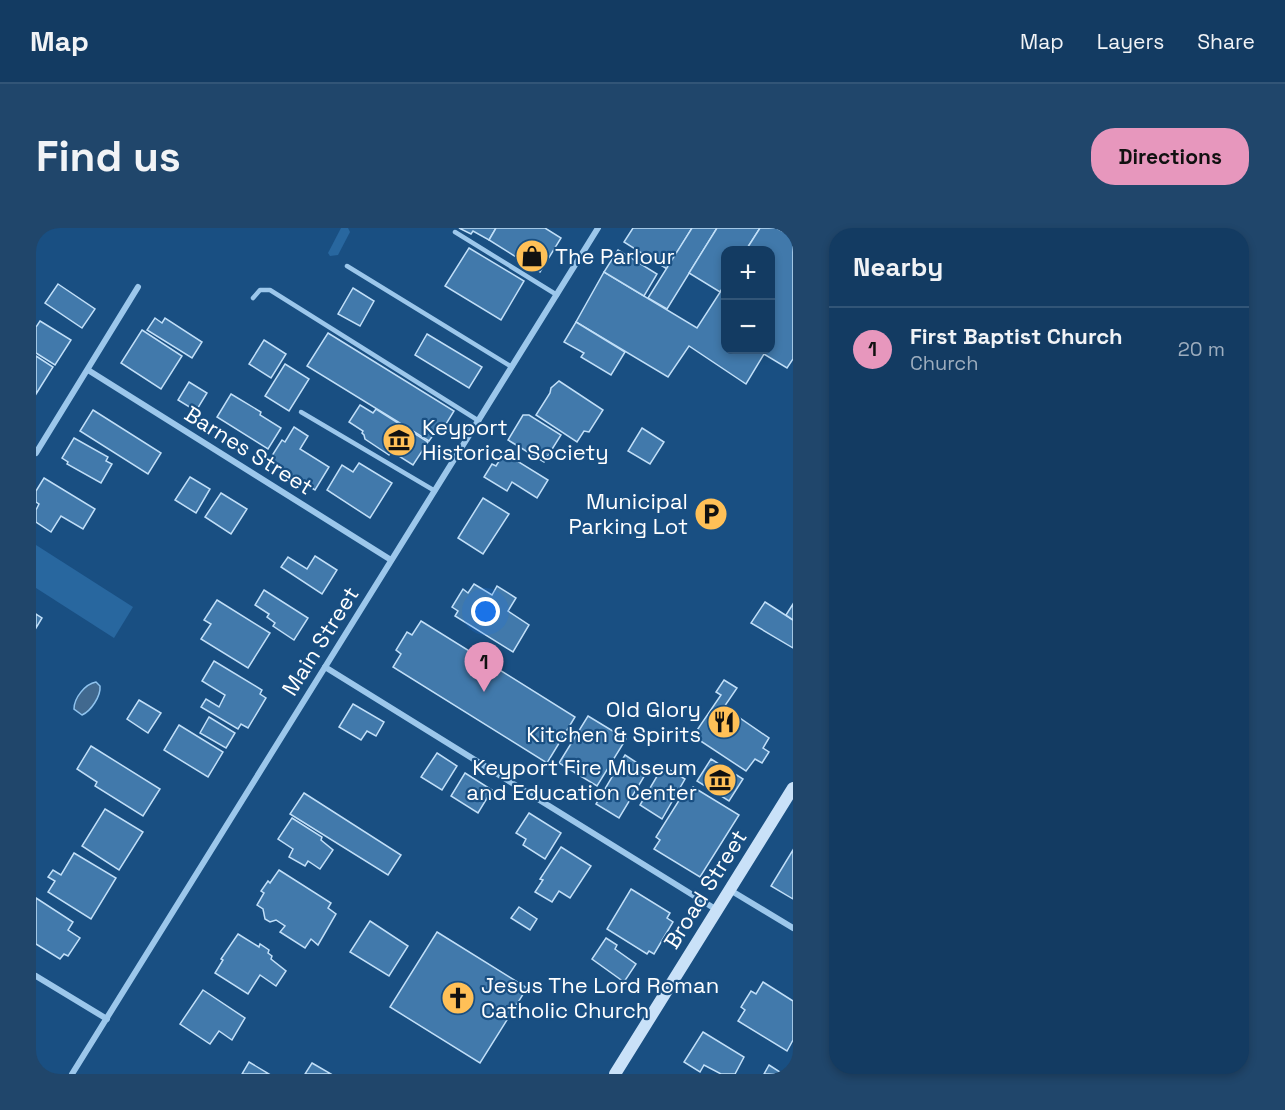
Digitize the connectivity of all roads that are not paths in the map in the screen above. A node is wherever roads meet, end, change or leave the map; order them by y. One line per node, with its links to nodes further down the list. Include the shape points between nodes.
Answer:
1 (598, 228): 5 (street, Main Street)
2 (454, 232): 5 (lane)
3 (347, 266): 7 (lane)
4 (138, 287): 8 (street)
5 (557, 295): 7 (street, Main Street)
6 (253, 298): 10 (lane, via 260,290 270,290)
7 (512, 367): 10 (street, Main Street)
8 (88, 370): 11 (street); 13 (street, Barnes Street)
9 (301, 412): 12 (lane)
10 (479, 421): 12 (street, Main Street)
11 (36, 453)
12 (435, 491): 13 (street, Main Street)
13 (391, 560): 14 (street, Main Street)
14 (326, 667): 17 (street); 20 (street, Main Street)
15 (793, 788): 16 (main road, Broad Street)
16 (730, 890): 17 (main road, Broad Street); 18 (street)
17 (717, 910): 22 (main road, Broad Street)
18 (793, 928)
19 (36, 976): 20 (street)
20 (106, 1019): 21 (street, Main Street)
21 (72, 1074)
22 (615, 1074)

